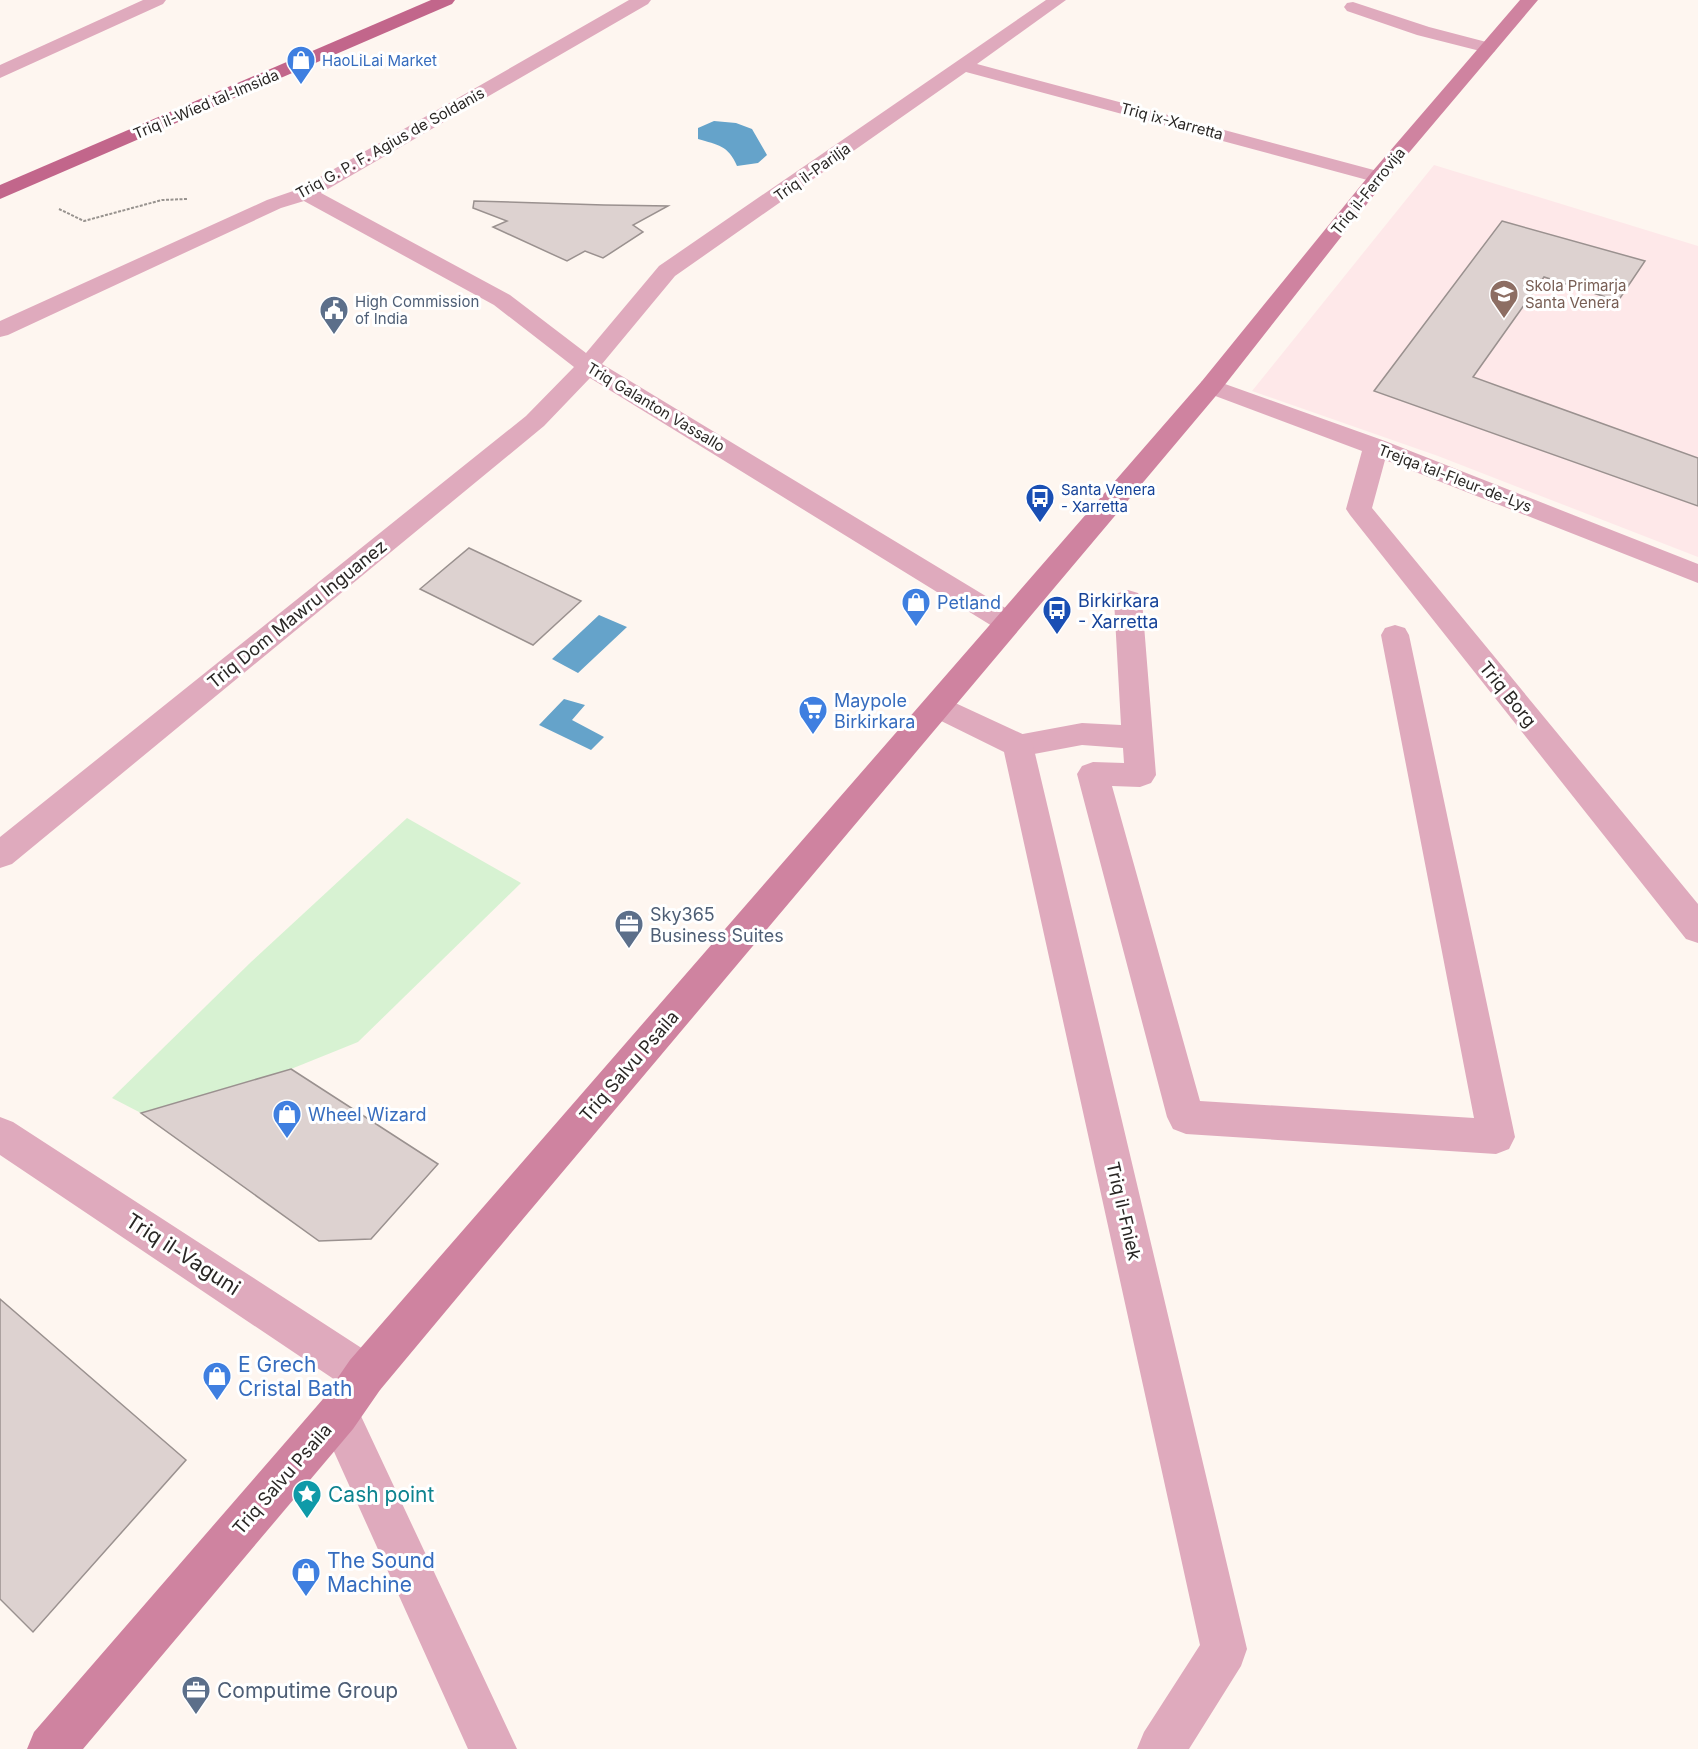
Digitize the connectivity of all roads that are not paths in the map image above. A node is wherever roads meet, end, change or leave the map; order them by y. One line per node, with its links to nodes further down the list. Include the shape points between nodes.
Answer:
1 (127, 0): 9 (street)
2 (157, 0): 11 (street)
3 (446, 0): 13 (main road, Triq il-Wied tal-Imsida)
4 (642, 0): 14 (street, Triq G. P. F. Agius de Soldanis)
5 (1057, 0): 10 (street, Triq il-Parilja)
6 (1529, 0): 8 (main road, Triq il-Ferrovija)
7 (1353, 7): 8 (street, via 1423,32)
8 (1488, 48): 12 (main road, Triq il-Ferrovija)
9 (0, 57)
10 (965, 66): 12 (street, Triq ix-Xarretta); 16 (street, Triq il-Parilja, via 668,271)
11 (0, 72)
12 (1378, 177): 17 (main road, Triq il-Ferrovija)
13 (0, 193)
14 (306, 193): 15 (street, Triq G. P. F. Agius de Soldanis, via 274,204); 16 (street, Triq Galanton Vassallo, via 502,300)
15 (0, 330)
16 (588, 366): 21 (street, Triq Galanton Vassallo); 26 (street, Triq Dom Mawru Inguanez, via 535,421)
17 (1211, 386): 18 (street, Trejqa tal-Fleur-de-Lys); 21 (main road, Triq Salvu Psaila)
18 (1376, 447): 19 (street, Trejqa tal-Fleur-de-Lys); 27 (street, Triq Borg, via 1359,509)
19 (1698, 574)
20 (1128, 600): 24 (street)
21 (1007, 622): 23 (main road, Triq Salvu Psaila)
22 (1395, 635): 24 (street, via 1497,1137 1186,1117 1093,774 1140,775)
23 (938, 706): 25 (street); 29 (main road, Triq Salvu Psaila)
24 (1137, 738): 25 (street, via 1082,734)
25 (1018, 745): 33 (street, Triq il-Fniek, via 1224,1649)
26 (0, 855)
27 (1698, 929)
28 (0, 1134): 29 (street, Triq il-Vaguni)
29 (365, 1375): 30 (main road, Triq Salvu Psaila)
30 (338, 1414): 31 (main road, Triq Salvu Psaila); 32 (street)
31 (51, 1749)
32 (493, 1749)
33 (1161, 1749)

